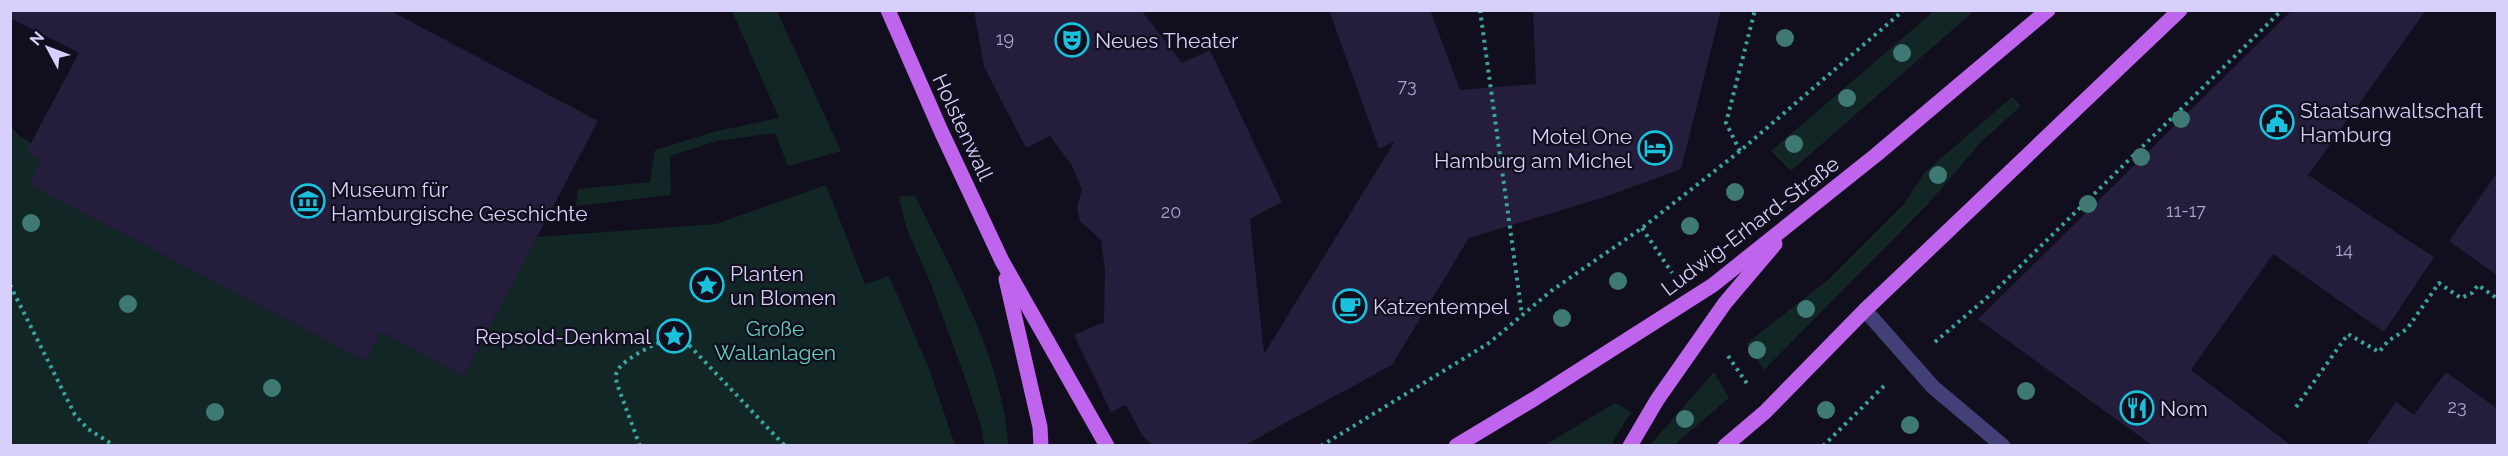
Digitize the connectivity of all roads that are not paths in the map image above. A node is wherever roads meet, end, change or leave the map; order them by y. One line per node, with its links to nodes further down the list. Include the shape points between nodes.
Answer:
1 (888, 10): 5 (main road, Holstenwall)
2 (2048, 10): 4 (main road, Ludwig-Erhard-Straße)
3 (2180, 10): 6 (main road)
4 (1798, 217): 9 (main road, Ludwig-Erhard-Straße, via 1713,285); 10 (main road, via 1725,303)
5 (1002, 261): 7 (main road, Holstenwall); 8 (main road, Holstenwall)
6 (1865, 310): 11 (main road, via 1765,412); 12 (street, via 1933,387)
7 (1041, 446)
8 (1107, 446)
9 (1456, 446)
10 (1630, 446)
11 (1725, 446)
12 (2003, 446)

